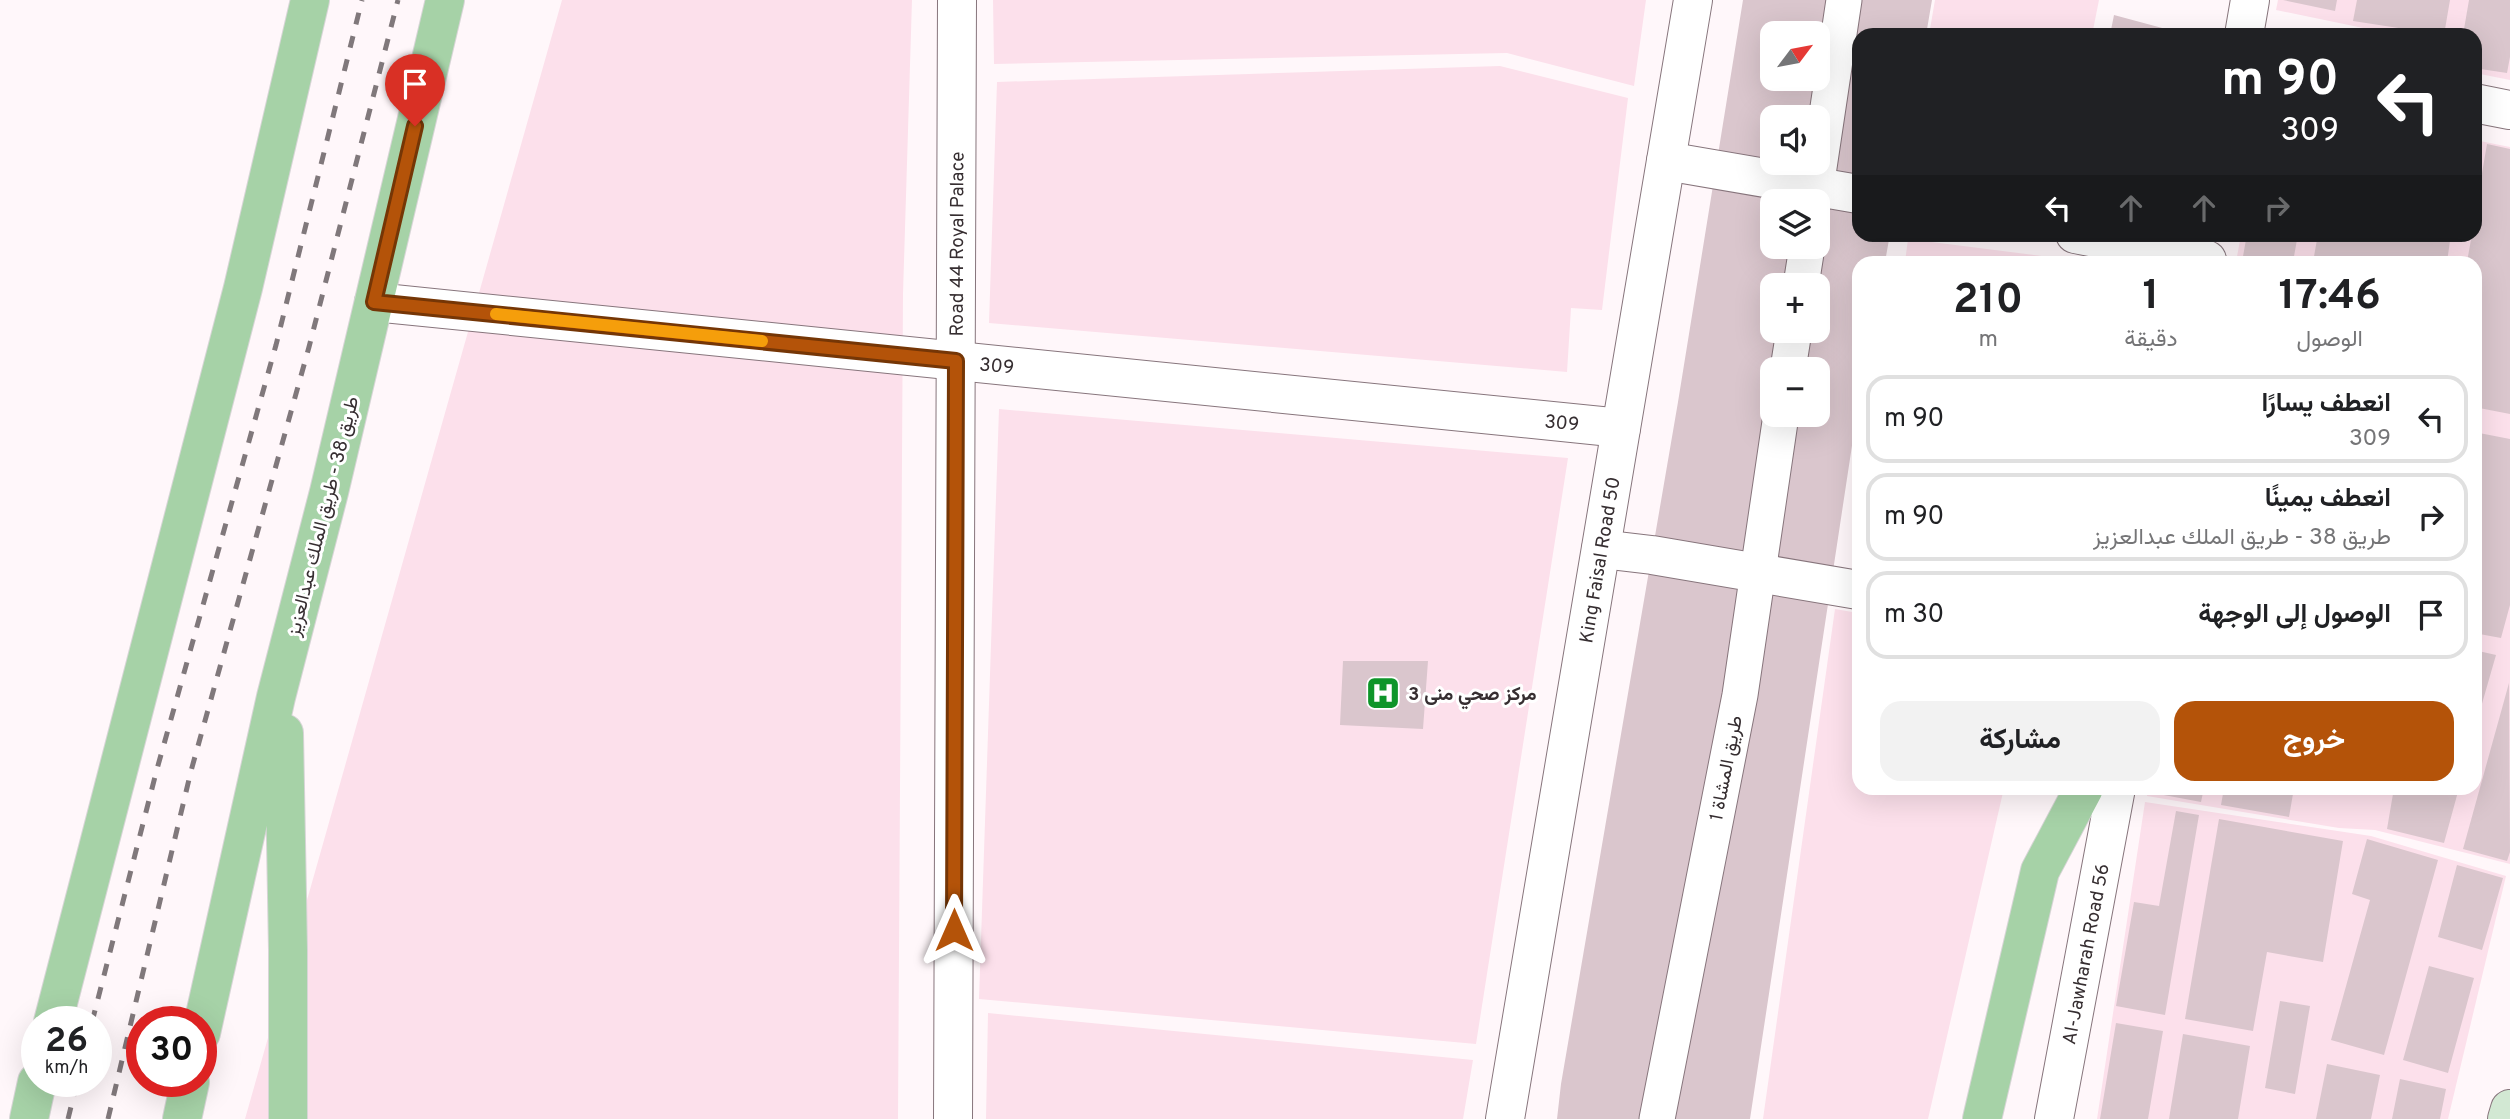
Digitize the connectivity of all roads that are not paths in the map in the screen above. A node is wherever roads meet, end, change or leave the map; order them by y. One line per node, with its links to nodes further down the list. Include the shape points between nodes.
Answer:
1 (310, 0): 27 (main road, via 243,288)
2 (445, 0): 17 (main road, طريق 38 - طريق الملك عبدالعزيز)
3 (957, 0): 18 (street, Road 44 Royal Palace)
4 (1693, 0): 10 (street, King Faisal Road 50)
5 (1844, 0): 12 (street)
6 (2250, 0): 7 (street)
7 (2245, 28)
8 (2482, 105): 9 (street)
9 (2510, 110)
10 (1666, 162): 11 (street, via 1716,168); 20 (street, King Faisal Road 50)
11 (1796, 189)
12 (1816, 189)
13 (1830, 194): 14 (street)
14 (1852, 194)
15 (2134, 242): 16 (street)
16 (2208, 252)
17 (374, 302): 18 (street, 309); 24 (main road, طريق 38 - طريق الملك عبدالعزيز)
18 (956, 361): 20 (street, 309); 35 (street, Road 44 Royal Palace)
19 (1779, 427): 22 (street, طريق المشاة 1)
20 (1621, 428): 21 (street, King Faisal Road 50)
21 (1601, 549): 22 (street); 36 (street, King Faisal Road 50)
22 (1757, 574): 23 (street); 37 (street, طريق المشاة 1, via 1740,695)
23 (1852, 589)
24 (282, 675): 28 (main road, طريق 38 - طريق الملك عبدالعزيز); 34 (main road)
25 (2080, 795): 38 (main road, via 2040,870)
26 (2115, 795): 39 (street, Al-Jawharah Road 56)
27 (56, 1006)
28 (207, 1006)
29 (34, 1097): 32 (main road)
30 (187, 1097): 33 (main road)
31 (2510, 1109): 40 (main road)
32 (29, 1119)
33 (182, 1119)
34 (288, 1119)
35 (953, 1119)
36 (1505, 1119)
37 (1657, 1119)
38 (1982, 1119)
39 (2054, 1119)
40 (2507, 1119)

